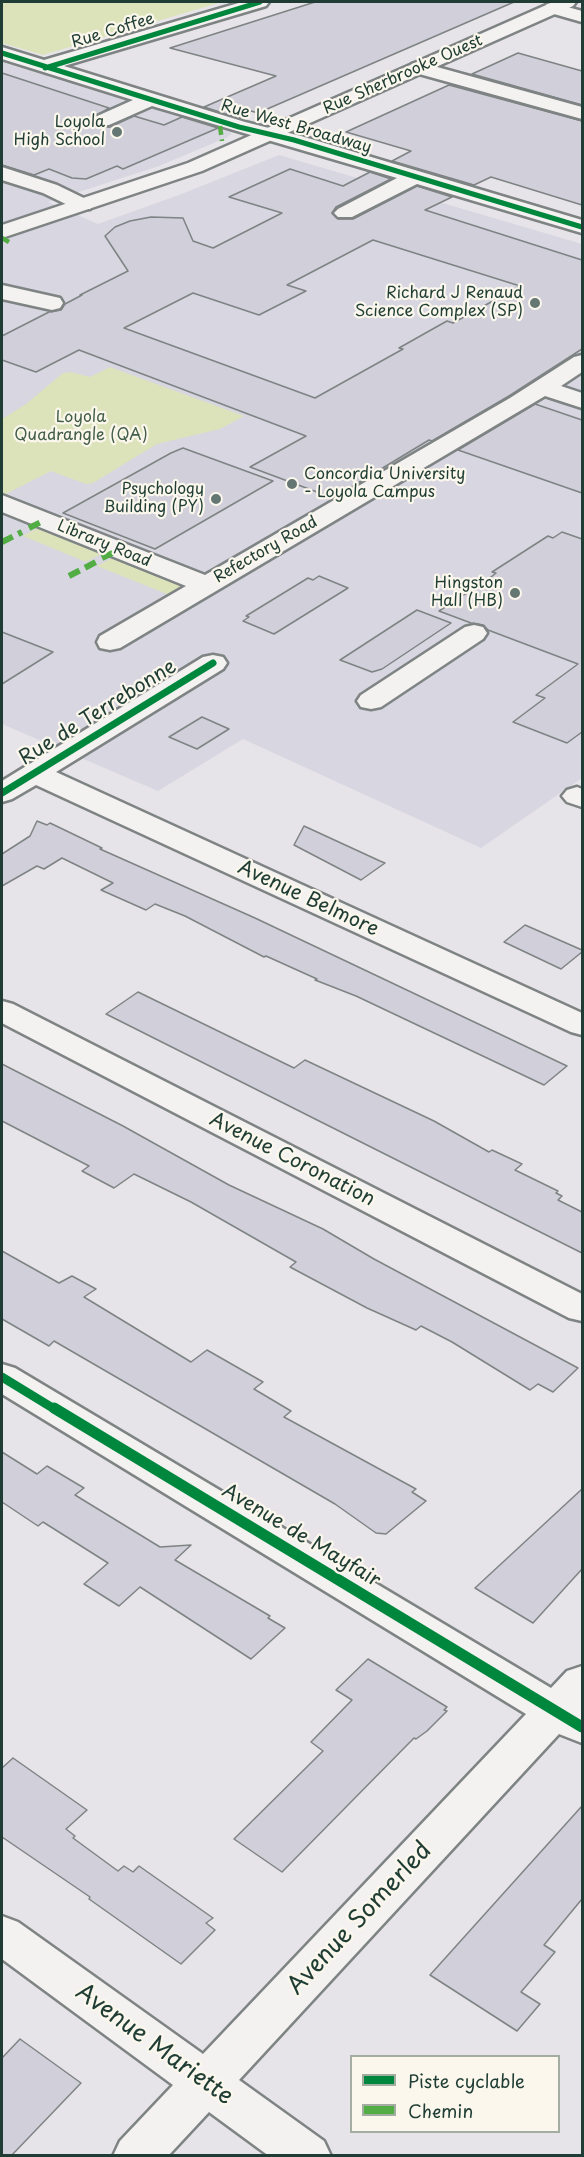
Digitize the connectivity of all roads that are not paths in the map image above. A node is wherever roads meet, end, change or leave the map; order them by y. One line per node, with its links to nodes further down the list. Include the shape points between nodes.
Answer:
1 (260, 2): 6 (street, Rue Coffee)
2 (560, 5): 3 (street); 7 (street, Rue Sherbrooke Ouest)
3 (582, 17)
4 (2, 53): 6 (street, Rue West Broadway)
5 (2, 67): 6 (street)
6 (44, 68): 8 (street, Rue West Broadway)
7 (419, 68): 9 (street); 12 (street, Rue Sherbrooke Ouest)
8 (155, 102): 10 (street); 11 (street); 12 (street, Rue West Broadway)
9 (582, 113)
10 (135, 115)
11 (102, 120)
12 (270, 135): 14 (street, Rue West Broadway); 15 (street, Rue Sherbrooke Ouest, via 180,173)
13 (2, 173): 15 (street)
14 (414, 177): 16 (street); 17 (street, Rue West Broadway)
15 (83, 205): 18 (street, Rue Sherbrooke Ouest)
16 (345, 213)
17 (582, 227)
18 (2, 232)
19 (2, 292): 20 (street)
20 (52, 303)
21 (582, 362): 22 (street, Refectory Road)
22 (542, 387): 23 (street); 25 (street, Refectory Road)
23 (582, 400)
24 (2, 503): 25 (street, Library Road)
25 (206, 585): 27 (street, Refectory Road)
26 (474, 633): 29 (street)
27 (110, 642)
28 (213, 663): 30 (street, Rue de Terrebonne)
29 (371, 701)
30 (34, 773): 31 (street, Rue de Terrebonne); 33 (street, Avenue Belmore)
31 (2, 793)
32 (2, 1011): 34 (street, Avenue Coronation)
33 (582, 1024)
34 (582, 1309)
35 (2, 1377): 36 (street, Avenue de Mayfair)
36 (574, 1706): 38 (street, Avenue Somerled)
37 (2, 1935): 38 (street, Avenue Mariette)
38 (206, 2083): 39 (street, Avenue Somerled); 40 (street, Avenue Mariette)
39 (137, 2156)
40 (307, 2156)

